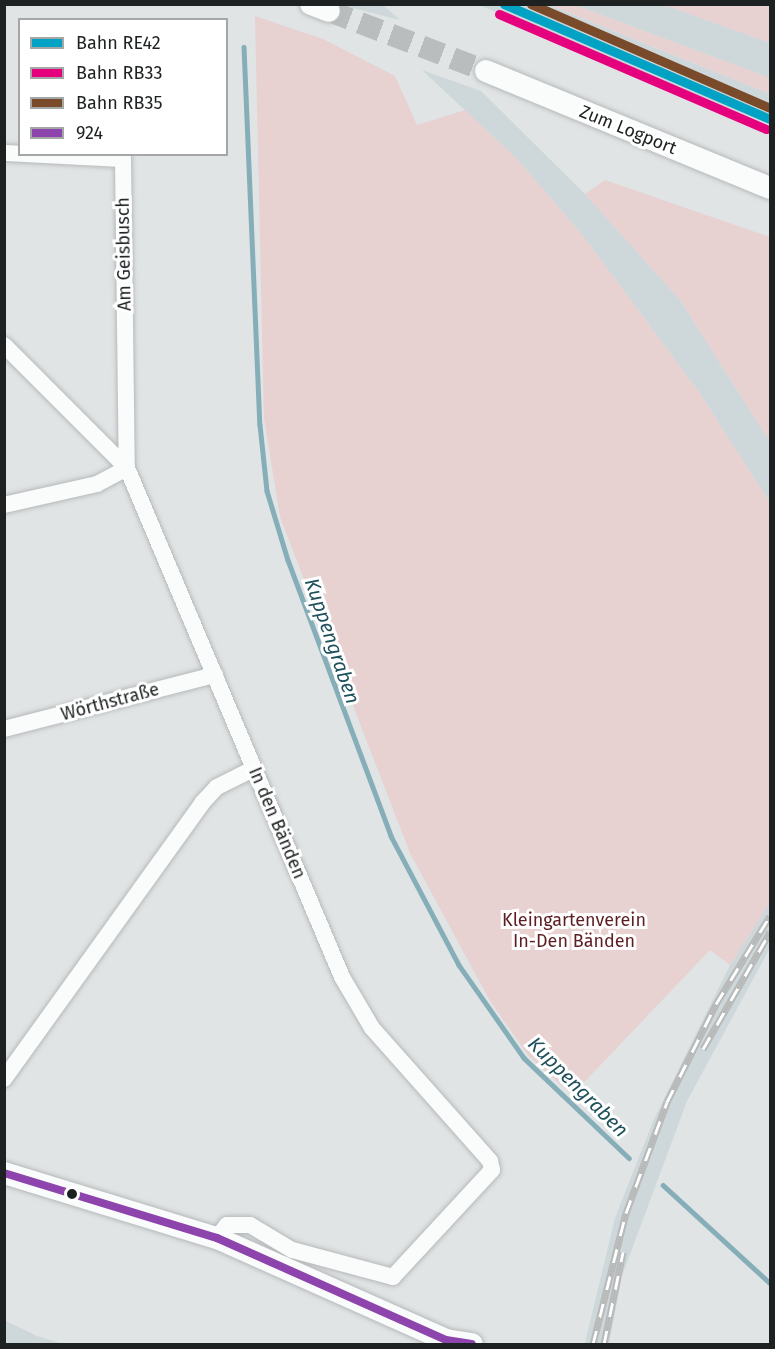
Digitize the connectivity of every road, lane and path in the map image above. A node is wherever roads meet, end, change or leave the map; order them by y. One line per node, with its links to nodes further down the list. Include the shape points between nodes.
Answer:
1 (486, 71): 3 (street, Zum Logport)
2 (64, 156): 5 (street, Am Geisbusch, via 123,159)
3 (771, 188)
4 (4, 345): 5 (street, In den Bänden)
5 (127, 468): 6 (street, via 97,484); 7 (street, In den Bänden)
6 (4, 505)
7 (215, 675): 8 (street, Wörthstraße); 9 (street, In den Bänden)
8 (4, 729)
9 (253, 769): 10 (street, via 217,787 202,803); 12 (street, In den Bänden, via 342,977 372,1029 490,1161 492,1170 393,1278 292,1250 250,1225 227,1225)
10 (4, 1079)
11 (4, 1173): 12 (street)
12 (218, 1238): 13 (street, via 446,1340)
13 (472, 1344)

